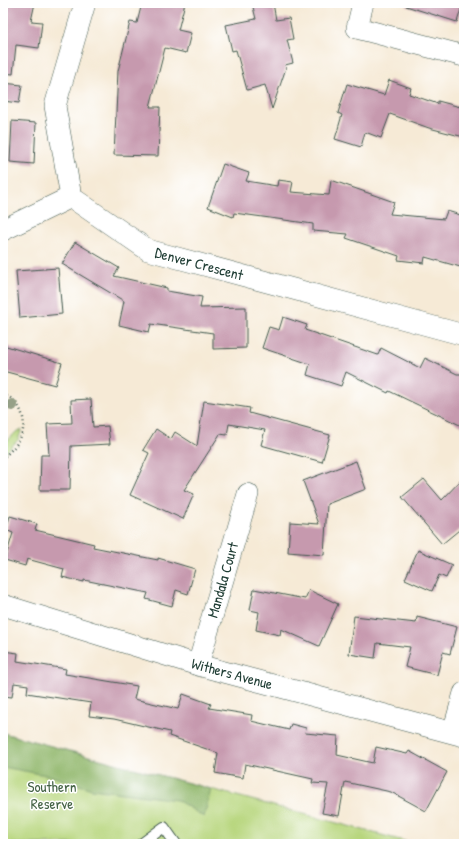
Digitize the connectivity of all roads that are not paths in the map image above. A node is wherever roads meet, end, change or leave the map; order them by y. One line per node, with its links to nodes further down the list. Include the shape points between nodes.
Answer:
1 (85, 3): 4 (street, via 55,106)
2 (363, 3): 3 (street, via 357,28)
3 (464, 56)
4 (71, 197): 5 (street); 6 (street, Denver Crescent, via 148,250)
5 (3, 230)
6 (464, 335)
7 (248, 494): 9 (street, Mandala Court)
8 (3, 605): 9 (street, Withers Avenue)
9 (198, 665): 11 (street, Withers Avenue)
10 (464, 693): 11 (street)
11 (458, 734)
12 (141, 844): 13 (lane, via 164,827)
13 (176, 844)

